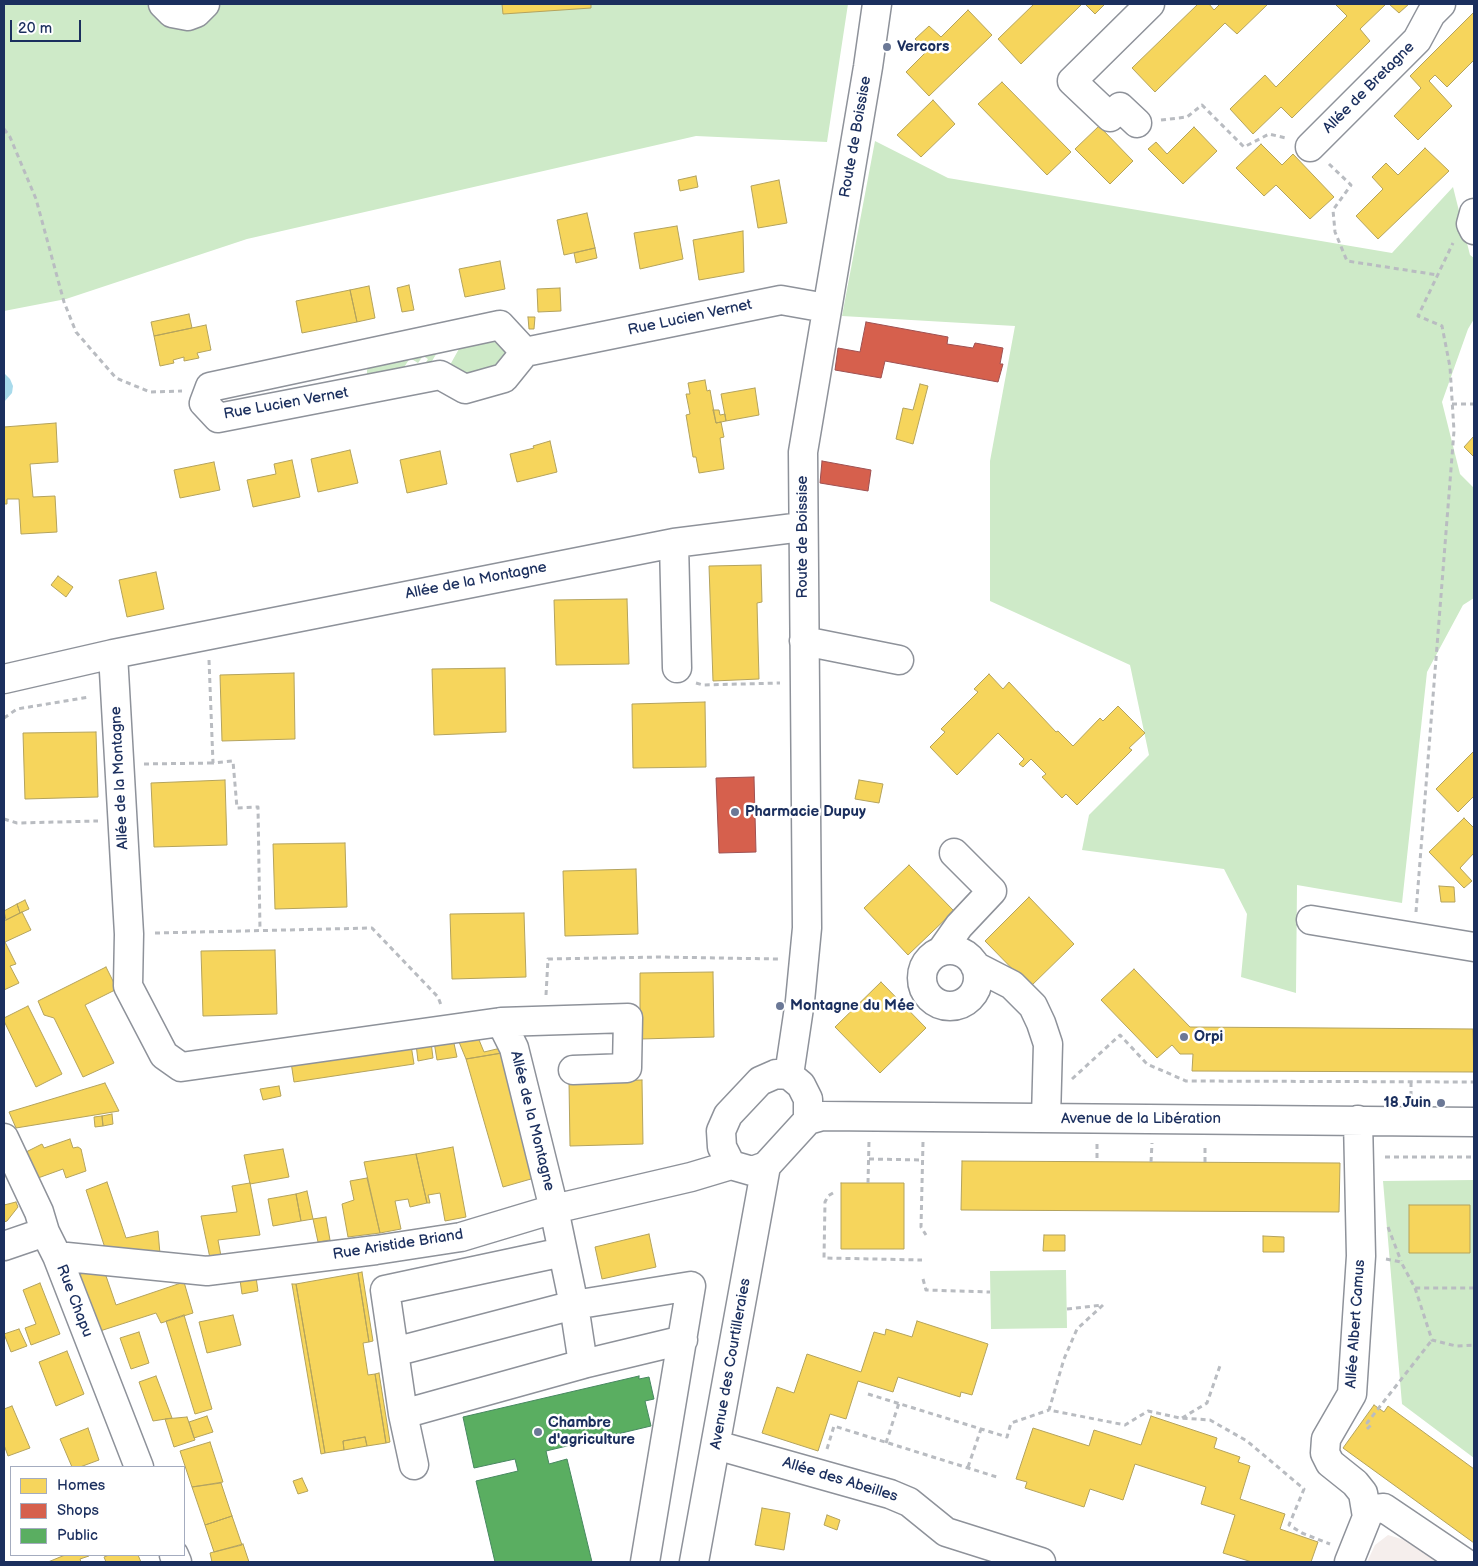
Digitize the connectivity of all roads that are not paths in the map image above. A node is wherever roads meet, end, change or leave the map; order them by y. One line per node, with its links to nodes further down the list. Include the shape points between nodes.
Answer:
1 (163, 4): 2 (street, via 180,16 196,13)
2 (205, 4)
3 (877, 4): 8 (street, Route de Boissise)
4 (1150, 4): 6 (street, via 1072,81 1110,117 1120,106)
5 (1442, 4): 7 (street, Allée de Bretagne, via 1431,14 1418,40)
6 (1137, 123)
7 (1310, 146)
8 (826, 308): 9 (street, Rue Lucien Vernet, via 781,300); 10 (street, Route de Boissise, via 803,452)
9 (525, 352): 9 (street, Rue Lucien Vernet, via 504,378 465,389 440,375 218,418 204,402 210,387 500,325)
10 (802, 527): 11 (street, Allée de la Montagne); 12 (street, Route de Boissise)
11 (674, 543): 13 (street, Allée de la Montagne); 15 (street)
12 (804, 641): 14 (street); 24 (street, Route de Boissise, via 805,960)
13 (113, 654): 16 (street); 22 (street, Allée de la Montagne, via 129,934 128,986 164,1055 180,1067)
14 (899, 660)
15 (677, 668)
16 (4, 679)
17 (954, 853): 20 (street, via 992,891 959,926)
18 (1311, 920): 19 (street)
19 (1474, 947)
20 (942, 950): 21 (street, via 961,952); 21 (street, via 926,962 922,971 924,990 937,1004 957,1006 973,994 978,975)
21 (975, 966): 25 (street, via 1012,985 1033,1006 1048,1044)
22 (501, 1022): 23 (street, via 628,1018 627,1068); 32 (street, Allée de la Montagne, via 514,1048)
23 (573, 1070)
24 (789, 1075): 26 (street, via 801,1085 808,1099); 30 (street, via 776,1074 760,1081 728,1115 722,1131 722,1147)
25 (1046, 1105): 26 (street, Avenue de la Libération, via 822,1116); 28 (street, Avenue de la Libération)
26 (808, 1120): 31 (street)
27 (1474, 1122): 28 (street, Avenue de la Libération)
28 (1358, 1131): 46 (street, Allée Albert Camus, via 1361,1256 1352,1394 1326,1439 1325,1453 1330,1463 1363,1493)
29 (4, 1138): 33 (street, Rue Chapu)
30 (731, 1165): 31 (street, via 752,1171); 32 (street, Rue Aristide Briand)
31 (766, 1166): 43 (street, Avenue des Courtilleraies)
32 (541, 1213): 35 (street); 36 (street, Rue Aristide Briand, via 461,1237 207,1271); 37 (street)
33 (45, 1232): 34 (street); 36 (street, Rue Chapu)
34 (4, 1246)
35 (563, 1252): 37 (street); 38 (street)
36 (57, 1256): 45 (street, Rue Chapu)
37 (536, 1257): 40 (street, via 385,1290)
38 (574, 1305): 39 (street, via 691,1286); 40 (street); 41 (street)
39 (683, 1340): 41 (street); 48 (street)
40 (394, 1352): 42 (street)
41 (583, 1364): 42 (street)
42 (403, 1414): 44 (street)
43 (716, 1445): 49 (street, Avenue des Courtilleraies); 50 (street, Allée des Abeilles, via 890,1494 909,1502 946,1532)
44 (414, 1465)
45 (139, 1466)
46 (1365, 1507): 47 (street, via 1367,1517 1362,1532); 51 (street, via 1384,1508)
47 (1342, 1554)
48 (645, 1562)
49 (694, 1562)
50 (1041, 1562)
51 (1464, 1562)

